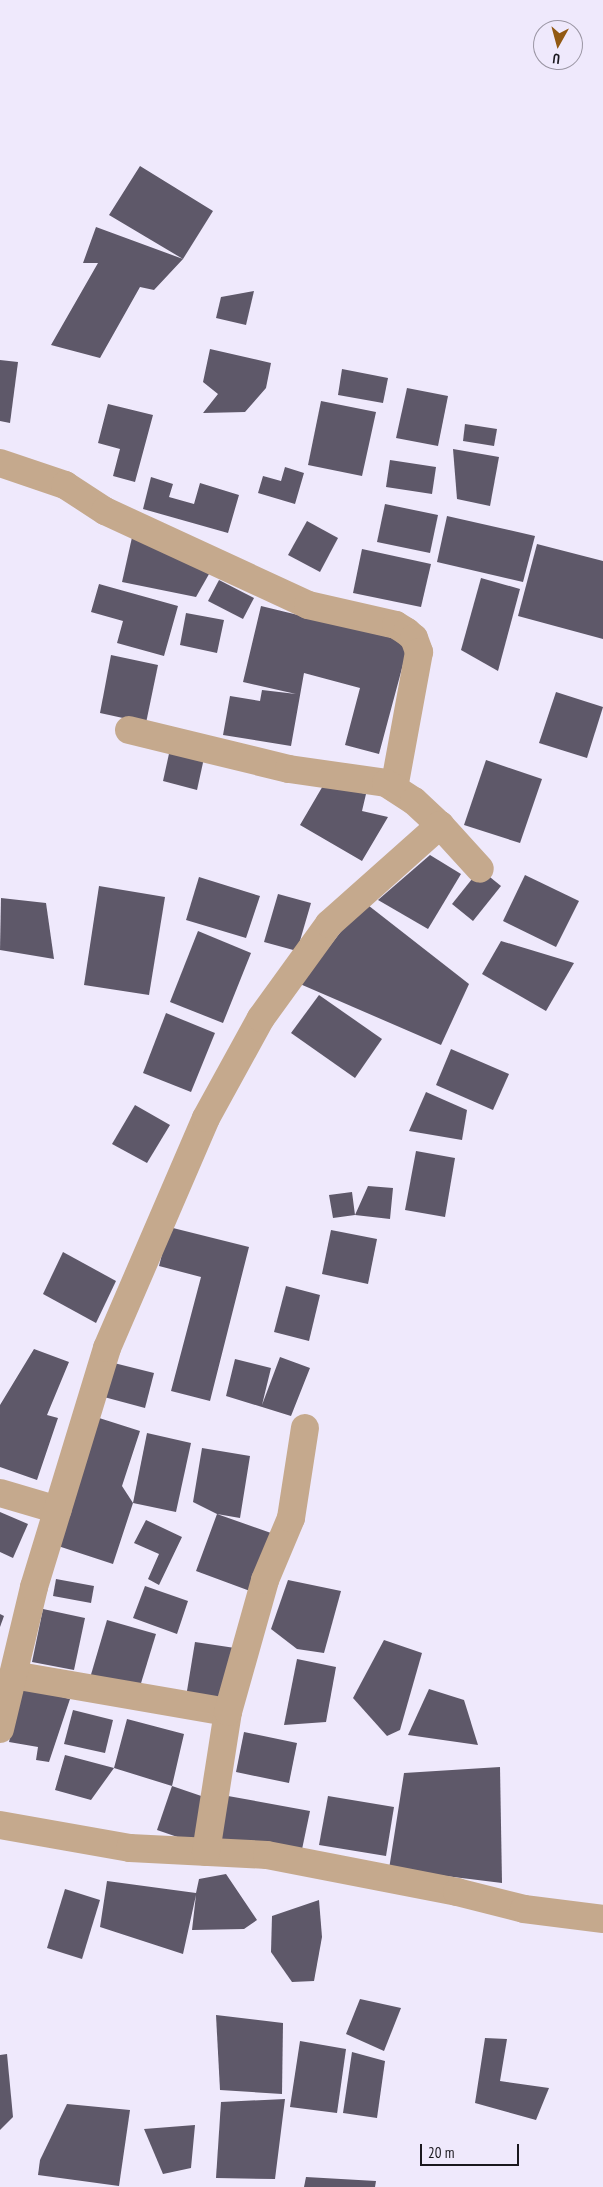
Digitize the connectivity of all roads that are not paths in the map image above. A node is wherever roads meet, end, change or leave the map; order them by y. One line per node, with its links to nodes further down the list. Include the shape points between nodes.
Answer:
1 (0, 462): 3 (street, via 65,485 105,511 308,606 396,625 414,638 419,652 416,676)
2 (129, 730): 3 (street, via 289,769 386,783)
3 (394, 788): 4 (street)
4 (440, 825): 5 (street); 8 (street, via 328,924 261,1018 206,1118 107,1348)
5 (480, 869)
6 (305, 1428): 10 (street, via 291,1518 264,1580)
7 (0, 1493): 8 (street)
8 (58, 1510): 9 (street)
9 (13, 1675): 10 (street); 11 (street)
10 (228, 1712): 13 (street)
11 (0, 1728)
12 (0, 1825): 13 (street, via 130,1848)
13 (206, 1852): 14 (street, via 267,1855 456,1892 524,1910)
14 (603, 1919)

